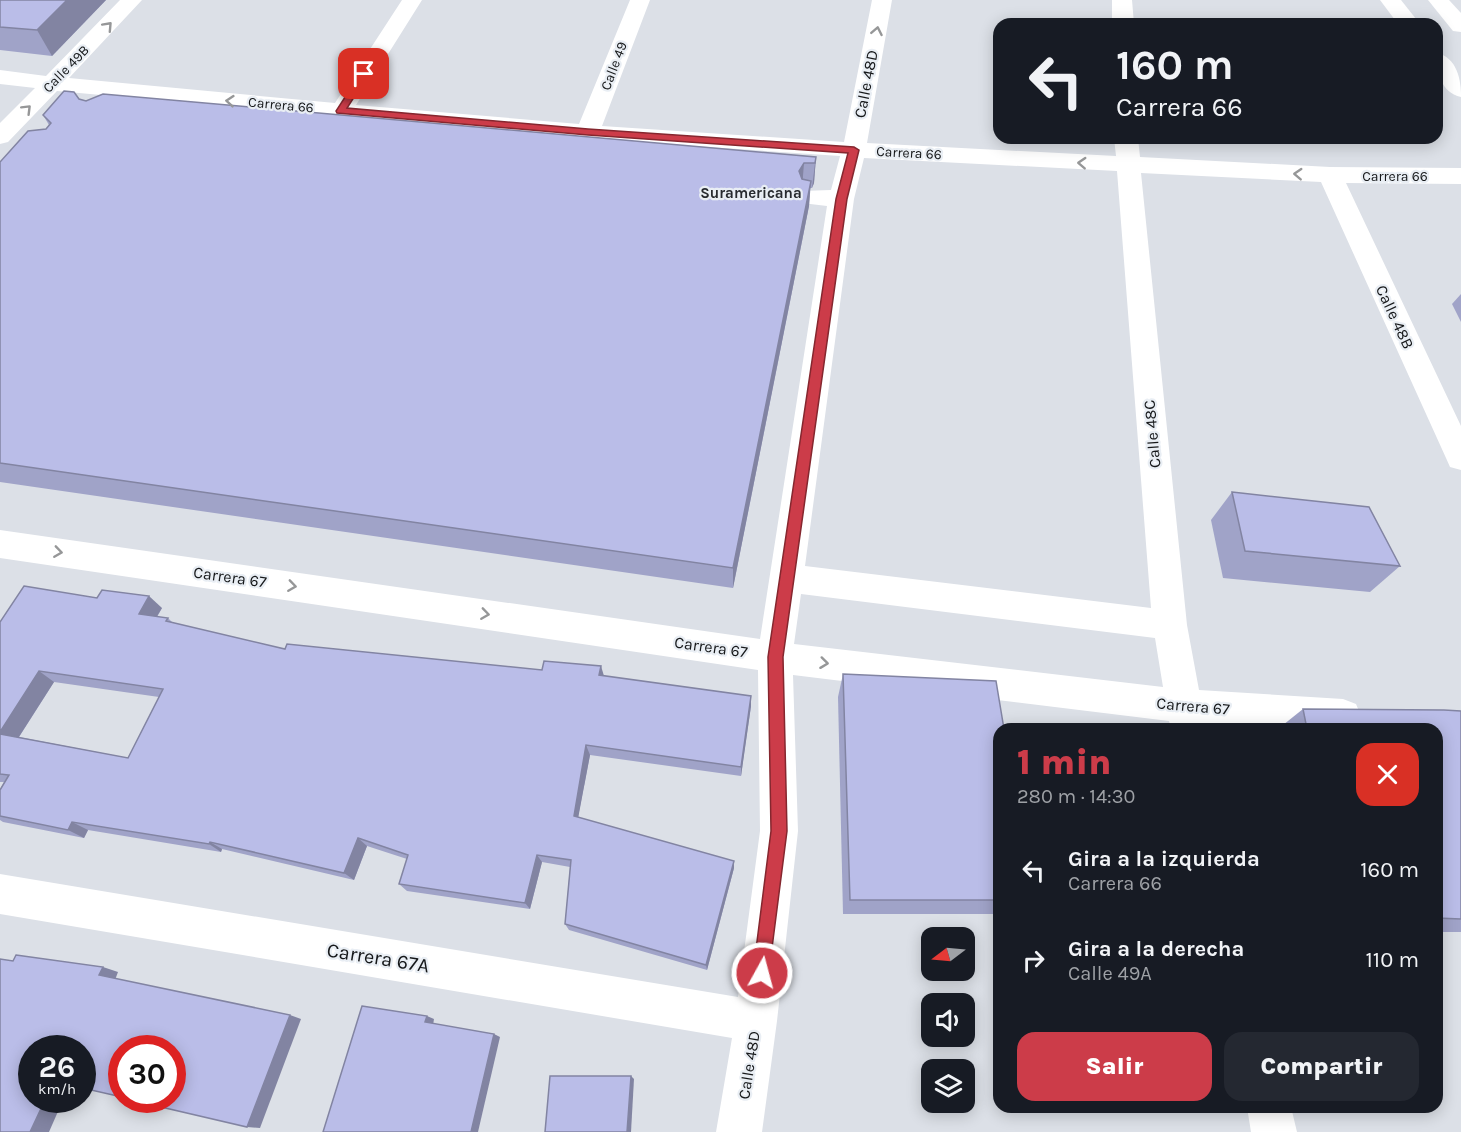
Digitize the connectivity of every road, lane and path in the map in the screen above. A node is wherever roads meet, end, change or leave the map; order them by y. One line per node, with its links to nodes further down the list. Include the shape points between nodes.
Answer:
1 (132, 0): 13 (street, Calle 49B, one-way to 1)
2 (412, 0): 17 (street)
3 (640, 0): 18 (street, Calle 49)
4 (882, 0): 20 (street, Calle 48D, one-way to 4)
5 (1122, 0): 8 (street)
6 (1390, 0): 9 (street)
7 (1438, 0): 10 (street)
8 (1122, 18)
9 (1404, 18)
10 (1461, 26)
11 (1443, 68): 14 (street)
12 (0, 77): 13 (street, Carrera 66)
13 (55, 82): 15 (street, Carrera 66); 19 (street, Calle 49B, one-way to 13)
14 (1461, 90)
15 (126, 92): 16 (street); 17 (street, Carrera 66, one-way to 15)
16 (109, 111)
17 (340, 111): 18 (street, Carrera 66)
18 (588, 132): 20 (street, Carrera 66)
19 (7, 141)
20 (854, 150): 21 (street, Carrera 66, one-way to 20); 26 (street, Calle 48D, via 826,198)
21 (1126, 152): 22 (street, Carrera 66, one-way to 21); 27 (street, Calle 48C)
22 (1330, 175): 23 (street, Carrera 66); 24 (street, Calle 48B)
23 (1461, 176)
24 (1461, 458)
25 (0, 544): 28 (street, Carrera 67, one-way to 28)
26 (785, 578): 27 (street); 28 (street, Calle 48D)
27 (1170, 624): 29 (street, Calle 48C)
28 (775, 657): 29 (street, Carrera 67, one-way to 29); 32 (street, Calle 48D, via 779,831)
29 (1186, 718): 30 (street, Carrera 67)
30 (1380, 718)
31 (0, 894): 32 (street, Carrera 67A)
32 (756, 1021): 34 (street, Calle 48D)
33 (1270, 1113): 35 (street)
34 (739, 1132)
35 (1274, 1132)

